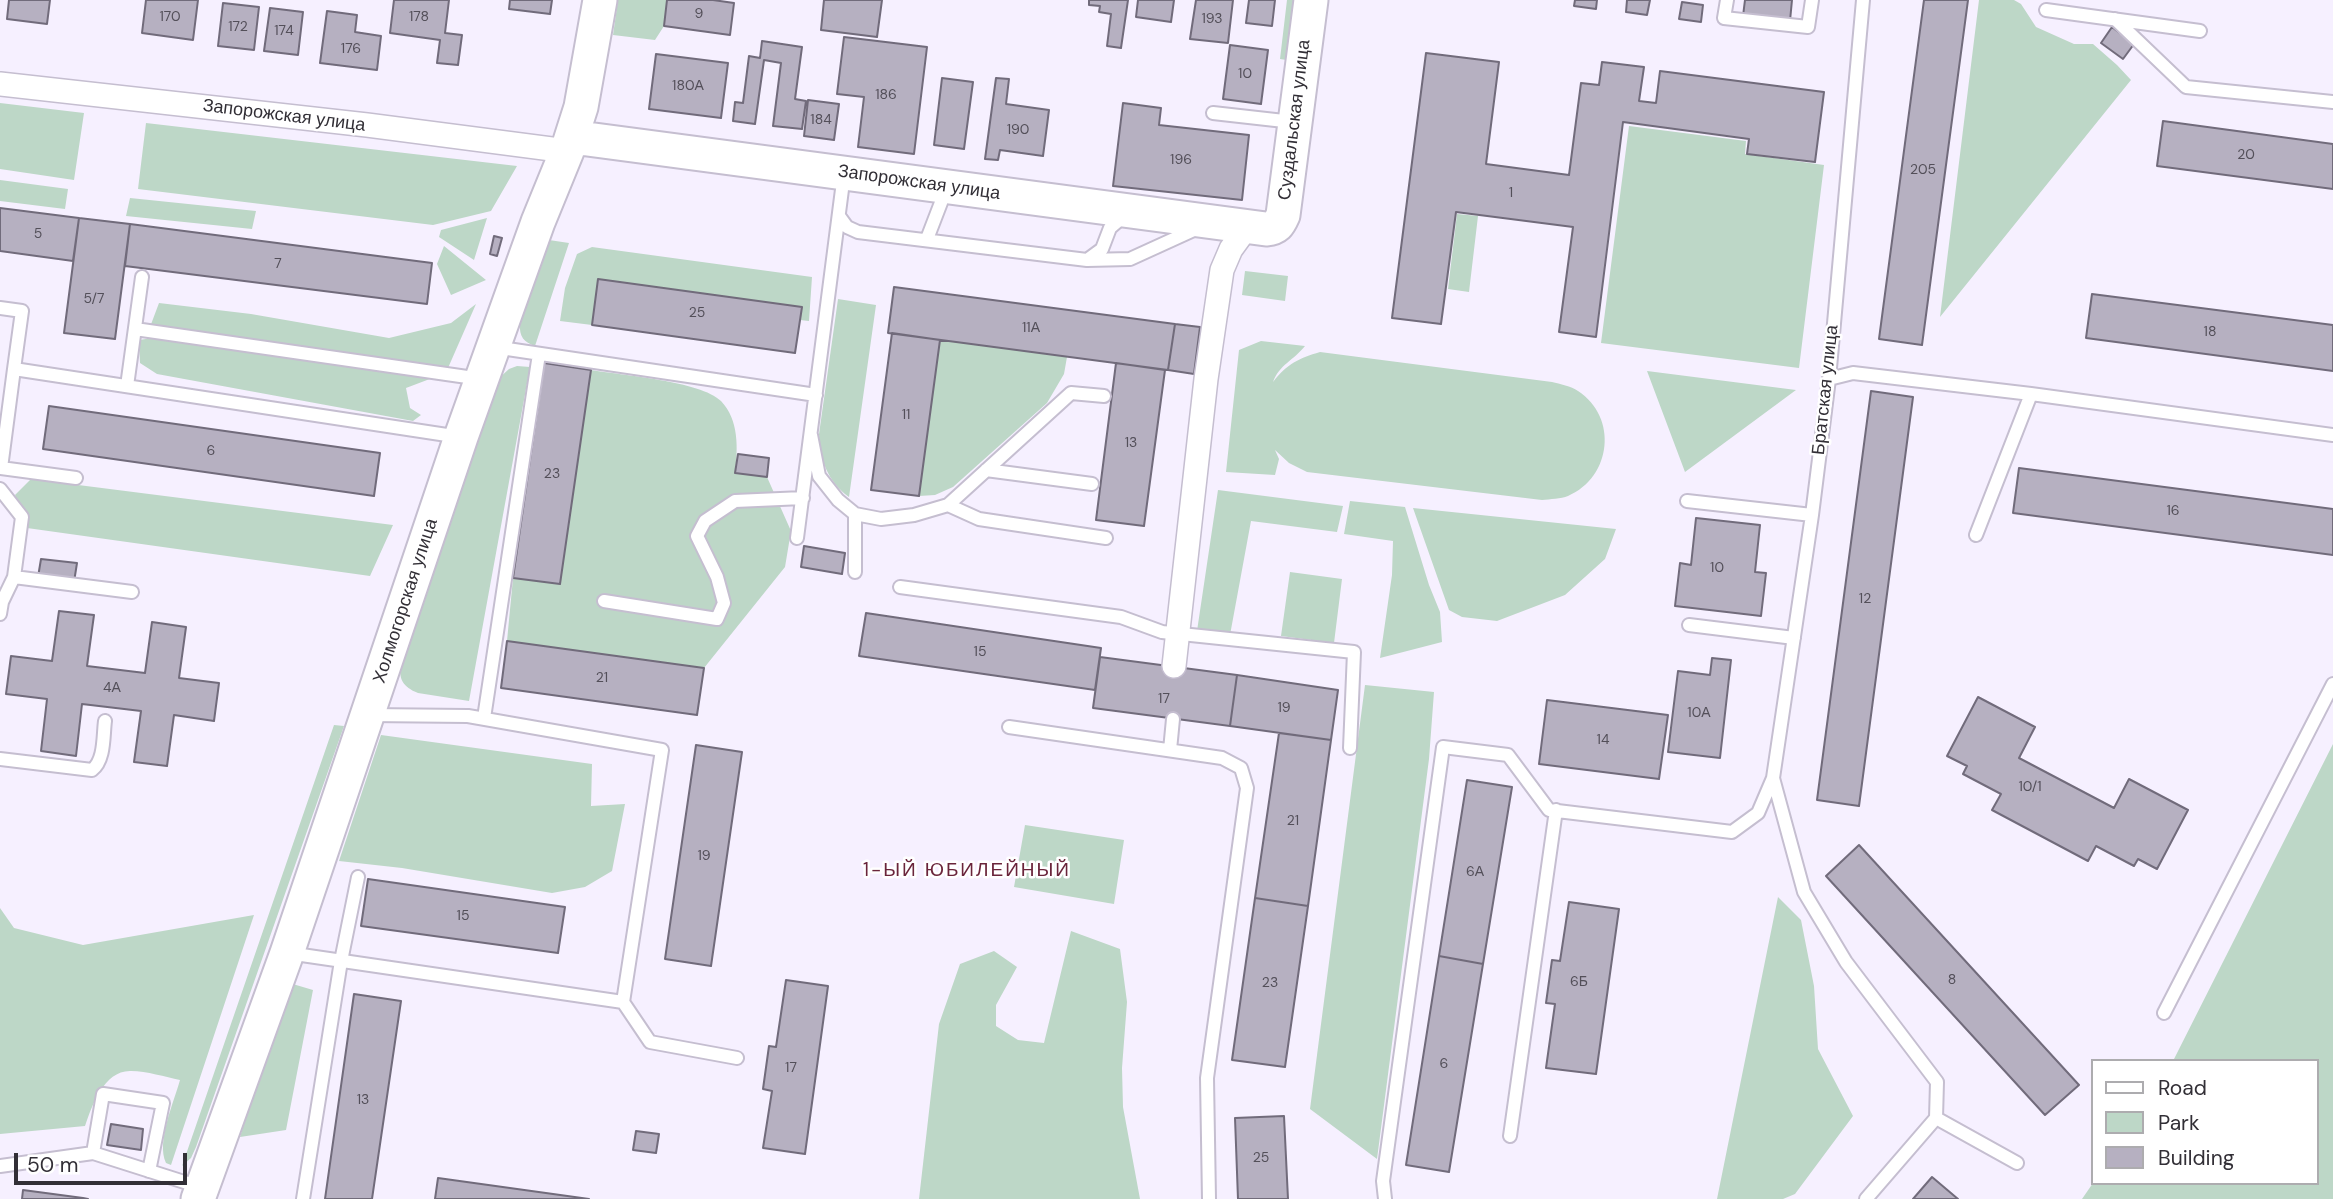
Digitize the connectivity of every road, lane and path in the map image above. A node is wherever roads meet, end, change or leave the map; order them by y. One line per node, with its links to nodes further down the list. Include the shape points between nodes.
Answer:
1 (599, 0): 13 (main road, Холмогорская улица, via 583,95)
2 (1311, 0): 12 (main road, Суздальская улица)
3 (1727, 0): 4 (lane, via 1724,18 1808,27)
4 (1812, 0)
5 (1863, 0): 29 (lane, Братская улица)
6 (2046, 10): 7 (lane)
7 (2115, 19): 8 (lane); 10 (lane, via 2186,87)
8 (2200, 31)
9 (0, 84): 13 (street, Запорожская улица)
10 (2333, 102)
11 (1213, 113): 12 (lane)
12 (1295, 123): 19 (main road, Суздальская улица, via 1283,215 1274,228)
13 (569, 144): 14 (main road, Запорожская улица); 25 (main road, Холмогорская улица)
14 (844, 173): 15 (main road, Запорожская улица); 17 (lane)
15 (947, 187): 16 (main road, Запорожская улица); 20 (lane)
16 (1130, 211): 18 (main road, Запорожская улица); 21 (lane, via 1110,228 1102,248)
17 (839, 216): 20 (lane, via 858,232); 32 (lane)
18 (1211, 222): 19 (main road, Запорожская улица); 21 (lane, via 1130,259)
19 (1257, 228): 57 (street, via 1231,249 1222,270)
20 (927, 239): 21 (lane)
21 (1087, 260)
22 (142, 277): 24 (lane)
23 (0, 308): 27 (lane, via 22,311)
24 (135, 330): 28 (lane); 30 (lane)
25 (493, 347): 26 (lane); 28 (main road, Холмогорская улица)
26 (539, 354): 32 (lane); 62 (lane)
27 (14, 369): 30 (lane); 38 (lane)
28 (481, 379): 36 (main road, Холмогорская улица)
29 (1829, 379): 31 (lane, via 1853,373); 46 (lane, Братская улица)
30 (127, 386): 36 (lane)
31 (2031, 394): 35 (lane); 47 (lane)
32 (816, 395): 34 (lane)
33 (1104, 396): 37 (lane, via 1072,393)
34 (811, 435): 42 (lane); 45 (lane, via 819,475)
35 (2333, 435)
36 (461, 437): 61 (main road, Холмогорская улица)
37 (986, 470): 40 (lane); 44 (lane)
38 (1, 473): 39 (lane)
39 (76, 478)
40 (1092, 484)
41 (0, 489): 51 (lane, via 22,517)
42 (803, 498): 48 (lane); 54 (lane, via 735,501 705,521 697,536 724,603 717,619)
43 (1687, 501): 46 (lane)
44 (948, 505): 45 (lane, via 881,519); 49 (lane, via 979,519)
45 (855, 514): 50 (lane)
46 (1812, 514): 58 (lane, Братская улица)
47 (1976, 535)
48 (797, 538)
49 (1106, 538)
50 (855, 572)
51 (14, 577): 53 (lane); 55 (lane)
52 (900, 587): 57 (lane, via 1121,617)
53 (132, 592)
54 (604, 601)
55 (0, 614)
56 (1689, 625): 58 (lane)
57 (1177, 634): 59 (street); 66 (lane, via 1354,652)
58 (1794, 638): 69 (lane, Братская улица)
59 (1174, 666)
60 (2333, 684): 75 (lane)
61 (368, 715): 62 (lane); 72 (main road, Холмогорская улица)
62 (484, 718): 74 (lane, via 662,750)
63 (1173, 719): 67 (lane)
64 (105, 720): 68 (lane, via 100,757 92,770)
65 (1009, 727): 67 (lane)
66 (1350, 748)
67 (1170, 750): 85 (lane, via 1222,758 1241,768 1247,788 1207,1078)
68 (0, 759)
69 (1773, 778): 70 (lane, via 1758,813 1732,832); 77 (lane, via 1804,892 1846,962 1937,1082)
70 (1556, 810): 78 (lane); 86 (lane, via 1549,810 1508,755 1443,747 1383,1181)
71 (358, 877): 73 (lane)
72 (287, 953): 73 (lane); 83 (main road, Холмогорская улица)
73 (341, 961): 74 (lane); 84 (lane)
74 (623, 1002): 76 (lane, via 650,1042)
75 (2164, 1013)
76 (737, 1059)
77 (1936, 1118): 80 (lane); 87 (lane)
78 (1510, 1136)
79 (93, 1153): 81 (lane); 82 (lane); 82 (lane, via 103,1094 163,1103)
80 (2017, 1163)
81 (0, 1166)
82 (149, 1171): 83 (lane)
83 (200, 1193)
84 (303, 1199)
85 (1209, 1199)
86 (1385, 1199)
87 (1866, 1199)

